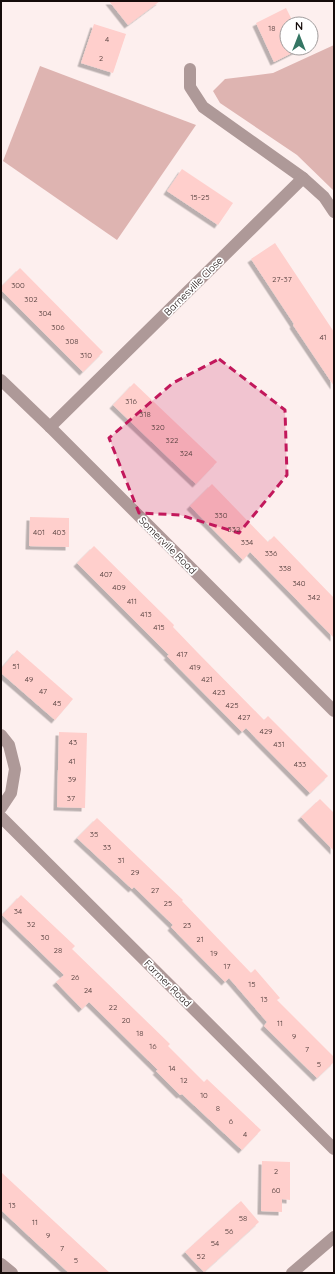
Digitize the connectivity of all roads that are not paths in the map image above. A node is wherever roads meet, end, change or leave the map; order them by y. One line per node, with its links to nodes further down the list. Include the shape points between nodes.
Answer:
1 (190, 69): 2 (street, via 190,87 203,107)
2 (303, 178): 3 (street, via 324,197); 5 (street, Barnesville Close)
3 (334, 212)
4 (1, 380): 5 (street, Somerville Road)
5 (50, 427): 6 (street, Somerville Road)
6 (334, 711)
7 (1, 735): 8 (street, via 9,745 15,769 11,793)
8 (1, 808)
9 (1, 817): 10 (street, Farmer Road)
10 (334, 1148)
11 (334, 1237): 14 (street)
12 (1, 1264): 13 (street)
13 (12, 1273)
14 (292, 1273)

